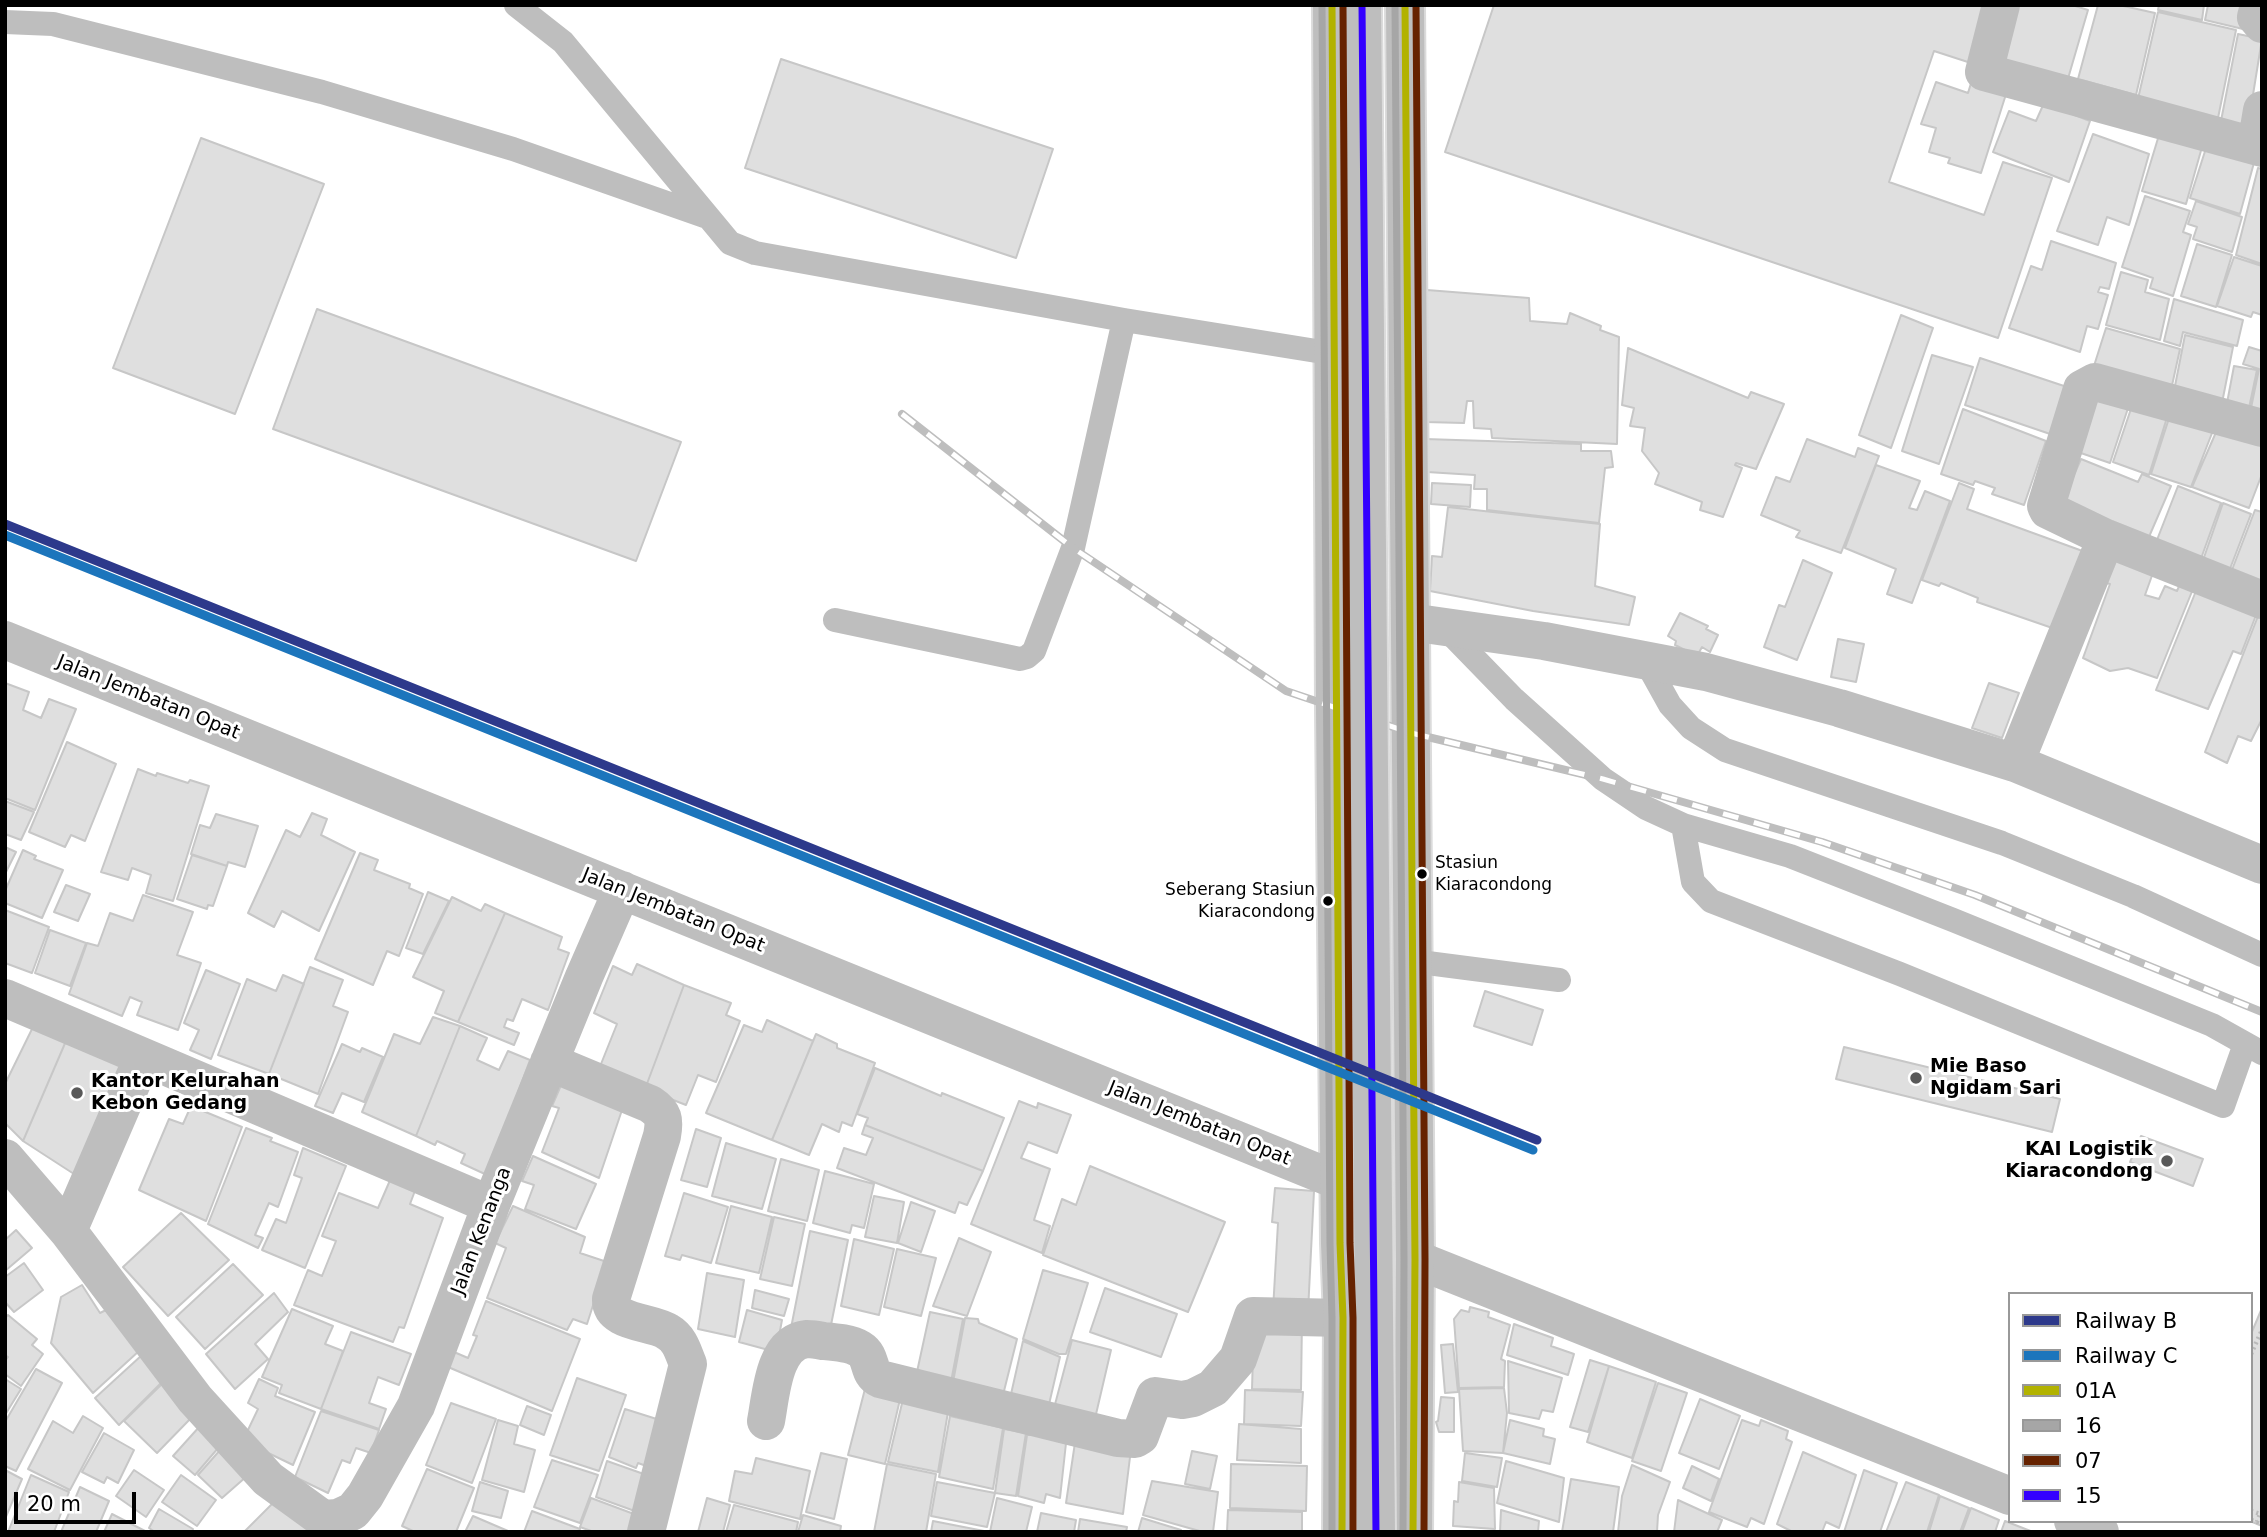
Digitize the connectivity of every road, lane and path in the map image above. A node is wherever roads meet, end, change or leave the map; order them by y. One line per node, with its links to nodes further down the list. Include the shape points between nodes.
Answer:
1 (516, 5): 12 (lane, via 563,42)
2 (1332, 5): 10 (street)
3 (1362, 5): 50 (street, bridge)
4 (1405, 5): 9 (street)
5 (2001, 5): 11 (street, via 1984,72)
6 (2259, 5): 8 (street, via 2256,18)
7 (5, 22): 12 (lane, via 53,24 322,92 513,149)
8 (2262, 24)
9 (1405, 73): 10 (street); 19 (street)
10 (1333, 75): 14 (street)
11 (2260, 135)
12 (708, 218): 13 (lane, via 730,243 755,253)
13 (1124, 320): 14 (lane); 18 (lane, via 1073,548 1034,651 1020,659)
14 (1335, 354): 23 (street)
15 (2262, 428): 16 (street, via 2090,383 2082,389 2046,506)
16 (2106, 538): 17 (street); 22 (street)
17 (2262, 600)
18 (835, 620)
19 (1426, 624): 21 (street); 24 (street); 25 (lane, via 1603,779 1646,808)
20 (5, 640): 27 (street, Jalan Jembatan Opat)
21 (1645, 660): 22 (street, via 1839,708); 28 (lane, via 1670,705 1691,728 1725,750 2002,842)
22 (2015, 763): 26 (street)
23 (1336, 792): 24 (street); 36 (street)
24 (1412, 794): 29 (street)
25 (1683, 825): 32 (lane, via 1790,856 2212,1025); 32 (lane, via 1693,882 1711,901 2223,1106)
26 (2262, 865)
27 (622, 890): 34 (street, Jalan Kenanga); 36 (street, Jalan Jembatan Opat)
28 (2262, 955)
29 (1412, 961): 30 (lane); 39 (street)
30 (1559, 980)
31 (5, 998): 33 (street)
32 (2253, 1049)
33 (143, 1057): 37 (street); 38 (street)
34 (549, 1062): 37 (street, Jalan Kenanga); 48 (street, via 649,1104 662,1112 664,1121 610,1306 616,1313 669,1332 688,1364)
35 (5, 1158): 38 (street, Jalan Kenanga)
36 (1341, 1182): 40 (street)
37 (491, 1205): 38 (street, Jalan Kenanga, via 416,1406 365,1496 353,1511 331,1519 323,1519 268,1479 195,1399)
38 (68, 1231)
39 (1415, 1259): 44 (street); 51 (street)
40 (1343, 1318): 43 (street, via 1253,1316 1238,1359 1213,1388 1182,1400 1155,1396 1136,1439 880,1379 860,1349 807,1339 787,1351 776,1367); 49 (street)
41 (2262, 1329): 42 (path)
42 (2253, 1349)
43 (766, 1421)
44 (2008, 1495)
45 (2253, 1512): 46 (path, via 2260,1514 2257,1522)
46 (2253, 1521)
47 (2078, 1523): 52 (street)
48 (646, 1532)
49 (1342, 1532)
50 (1376, 1532)
51 (1413, 1532)
52 (2100, 1532)

